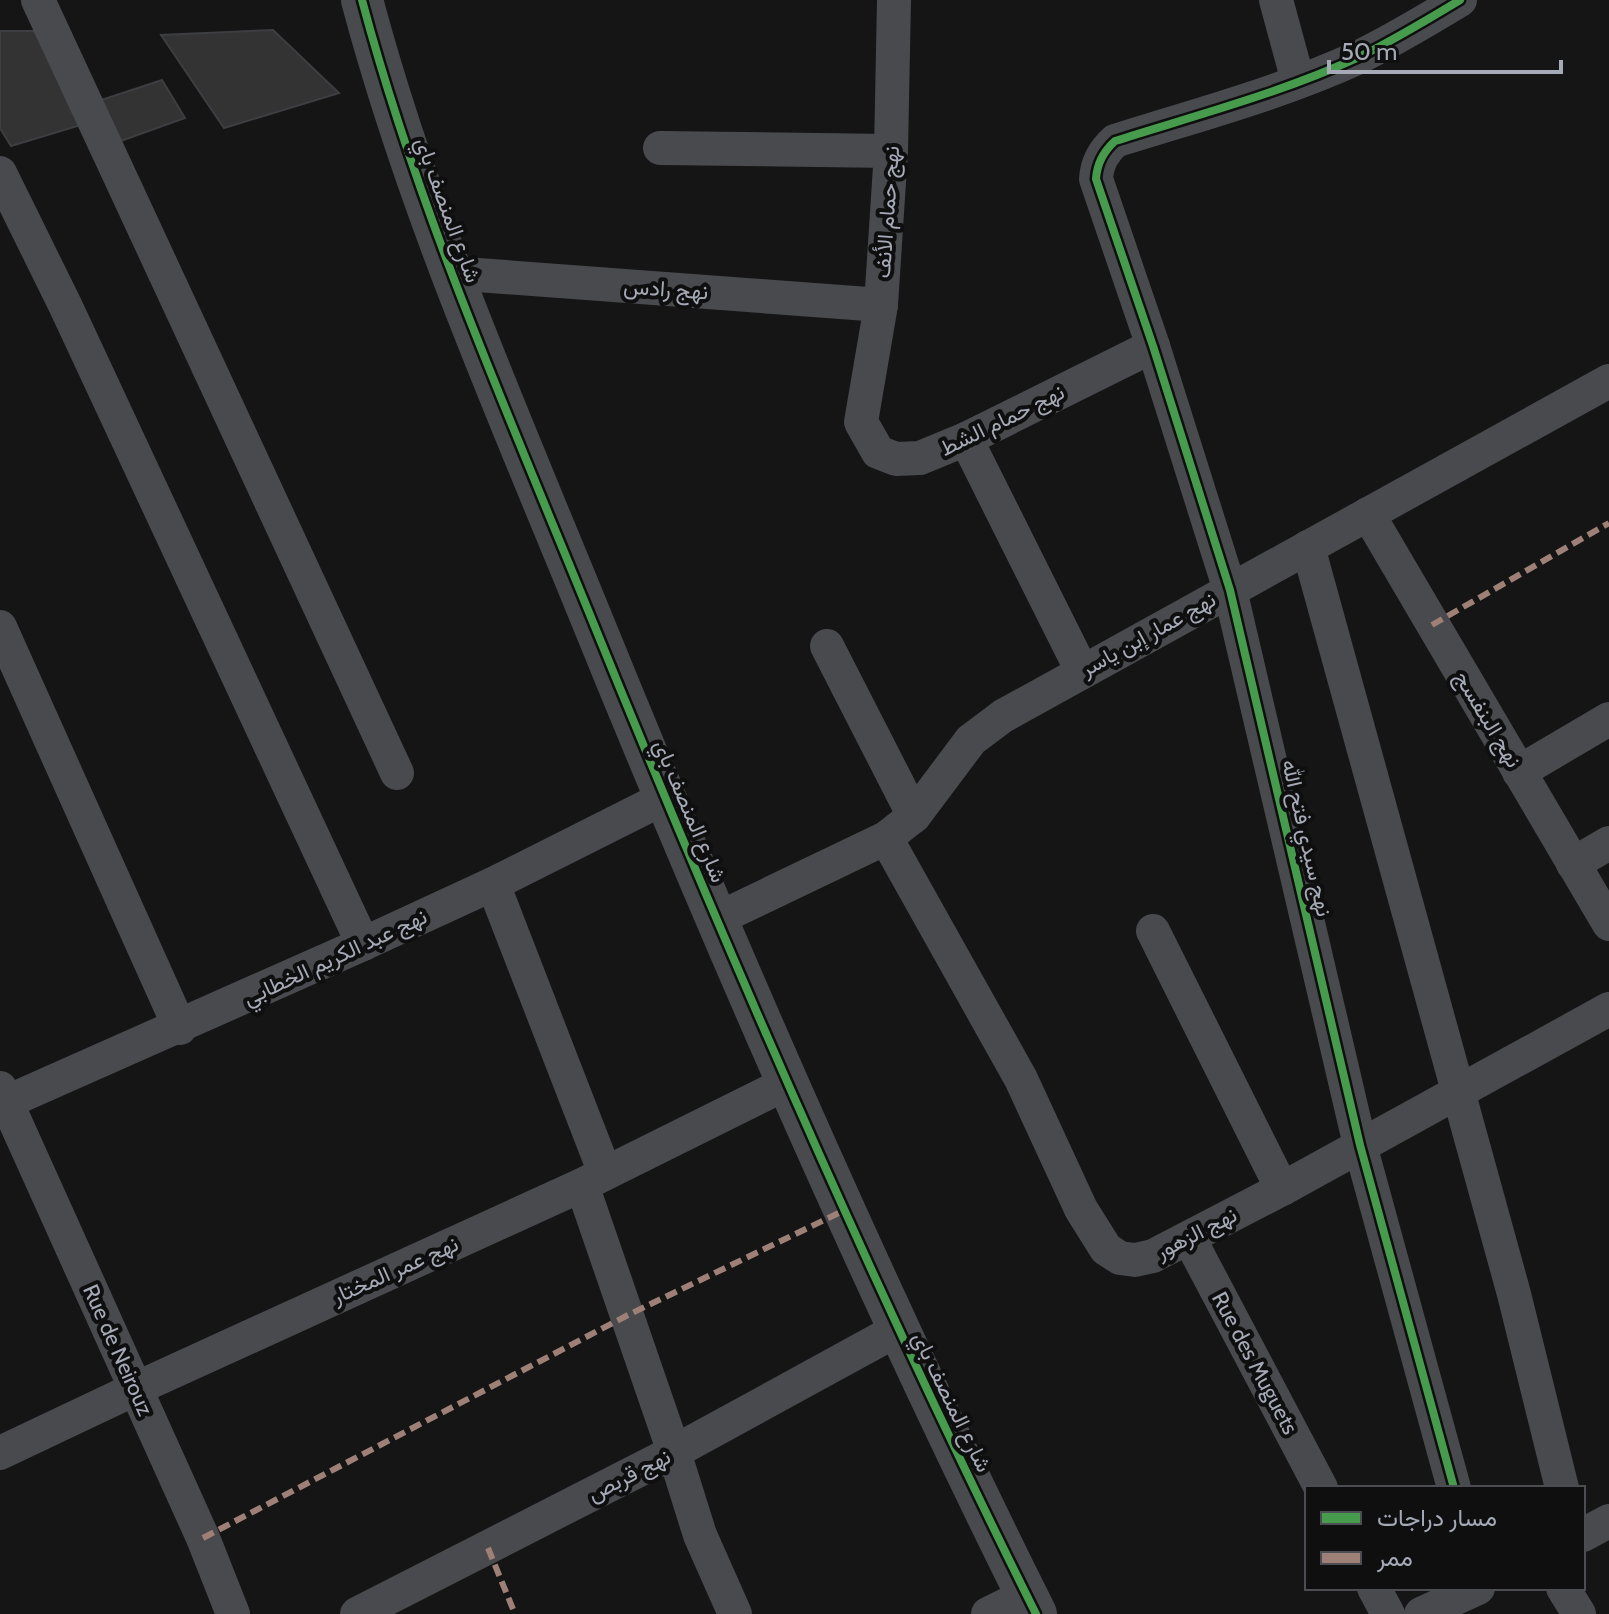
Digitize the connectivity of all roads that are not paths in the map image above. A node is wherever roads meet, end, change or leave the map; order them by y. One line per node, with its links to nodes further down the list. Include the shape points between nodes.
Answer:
1 (38, 0): 24 (street)
2 (362, 0): 10 (street, شارع المنصف باي, via 385,88)
3 (894, 0): 8 (street, نهج حمام الأنف)
4 (1276, 0): 6 (street)
5 (1460, 0): 6 (street, نهج سيدي فتح الله, via 1391,41)
6 (1298, 81): 12 (street, نهج سيدي فتح الله, via 1115,141 1104,151 1096,169 1102,203)
7 (660, 148): 8 (street)
8 (891, 151): 11 (street, نهج حمام الأنف)
9 (0, 173): 34 (street)
10 (451, 273): 11 (street, نهج رادس); 25 (street, شارع المنصف باي)
11 (881, 305): 14 (street, نهج حمام الأنف)
12 (1153, 346): 15 (street, نهج حمام الشط); 18 (street, نهج سيدي فتح الله)
13 (1609, 381): 16 (street, نهج عمار إبن ياسر)
14 (861, 422): 15 (street, نهج حمام الشط, via 878,452 896,459 920,458)
15 (966, 439): 21 (street)
16 (1368, 514): 17 (street, نهج عمار إبن ياسر); 23 (street, نهج البنفسج)
17 (1308, 547): 18 (street, نهج عمار إبن ياسر); 38 (street)
18 (1230, 590): 21 (street, نهج عمار إبن ياسر); 40 (street, نهج سيدي فتح الله)
19 (0, 627): 36 (street)
20 (827, 646): 26 (street)
21 (1082, 671): 26 (street, نهج عمار إبن ياسر, via 971,740)
22 (1609, 719): 23 (street)
23 (1519, 772): 29 (street, نهج البنفسج)
24 (397, 773)
25 (664, 798): 30 (street, نهج عبد الكريم الخطابي); 31 (street, شارع المنصف باي)
26 (914, 816): 27 (street, نهج عمار إبن ياسر)
27 (886, 838): 31 (street, نهج عمار إبن ياسر); 43 (street, نهج الزهور, via 1021,1079 1081,1209 1106,1249 1135,1260)
28 (1609, 843): 29 (street)
29 (1573, 864): 32 (street, نهج البنفسج)
30 (493, 884): 34 (street, نهج عبد الكريم الخطابي); 41 (street)
31 (715, 920): 37 (street, شارع المنصف باي)
32 (1609, 924)
33 (1153, 931): 42 (street)
34 (363, 944): 36 (street, نهج عبد الكريم الخطابي)
35 (1609, 1009): 38 (street, نهج الزهور)
36 (180, 1028): 39 (street, نهج عبد الكريم الخطابي)
37 (787, 1083): 41 (street, نهج عمر المختار); 44 (street, شارع المنصف باي)
38 (1459, 1092): 40 (street, نهج الزهور); 50 (street)
39 (2, 1099): 45 (street, Rue de Neirouz)
40 (1360, 1145): 42 (street, نهج الزهور); 49 (street, نهج سيدي فتح الله)
41 (594, 1179): 45 (street, نهج عمر المختار); 46 (street)
42 (1282, 1189): 43 (street, نهج الزهور)
43 (1189, 1238): 48 (street, Rue des Muguets)
44 (897, 1330): 46 (street, نهج قربص); 56 (street, شارع المنصف باي)
45 (135, 1389): 47 (street, نهج عمر المختار); 57 (street, Rue de Neirouz)
46 (674, 1452): 58 (street, نهج قربص); 59 (street, via 700,1535)
47 (0, 1453)
48 (1320, 1486)
49 (1453, 1486)
50 (1562, 1486)
51 (1609, 1521): 52 (street)
52 (1585, 1534)
53 (1375, 1590): 61 (street)
54 (1474, 1590): 62 (street)
55 (1564, 1590): 63 (street)
56 (1031, 1604): 60 (street)
57 (233, 1614)
58 (357, 1614)
59 (735, 1614)
60 (988, 1614)
61 (1388, 1614)
62 (1421, 1614)
63 (1579, 1614)

